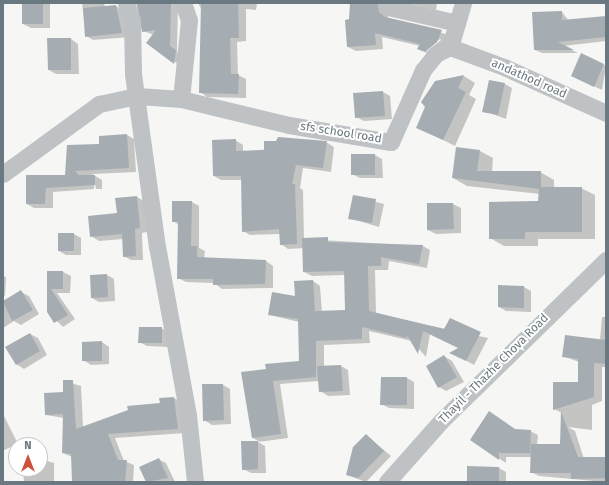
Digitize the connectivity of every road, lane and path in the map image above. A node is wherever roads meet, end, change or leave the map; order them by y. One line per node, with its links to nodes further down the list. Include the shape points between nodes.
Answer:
1 (126, 3): 7 (street, via 135,39 133,74)
2 (183, 3): 8 (street, via 189,20)
3 (388, 3): 5 (street, via 388,7)
4 (463, 3): 5 (street)
5 (457, 23): 6 (street)
6 (450, 47): 8 (street, sfs school road, via 436,54 423,70 391,142 289,125); 9 (street, andathod road, via 504,67)
7 (138, 96): 8 (street); 10 (street, via 99,104); 12 (street, via 157,246 188,415)
8 (180, 99)
9 (606, 113)
10 (3, 174)
11 (606, 260): 13 (street, Thayil - Thazhe Chova Road, via 440,421)
12 (195, 482)
13 (387, 482)

